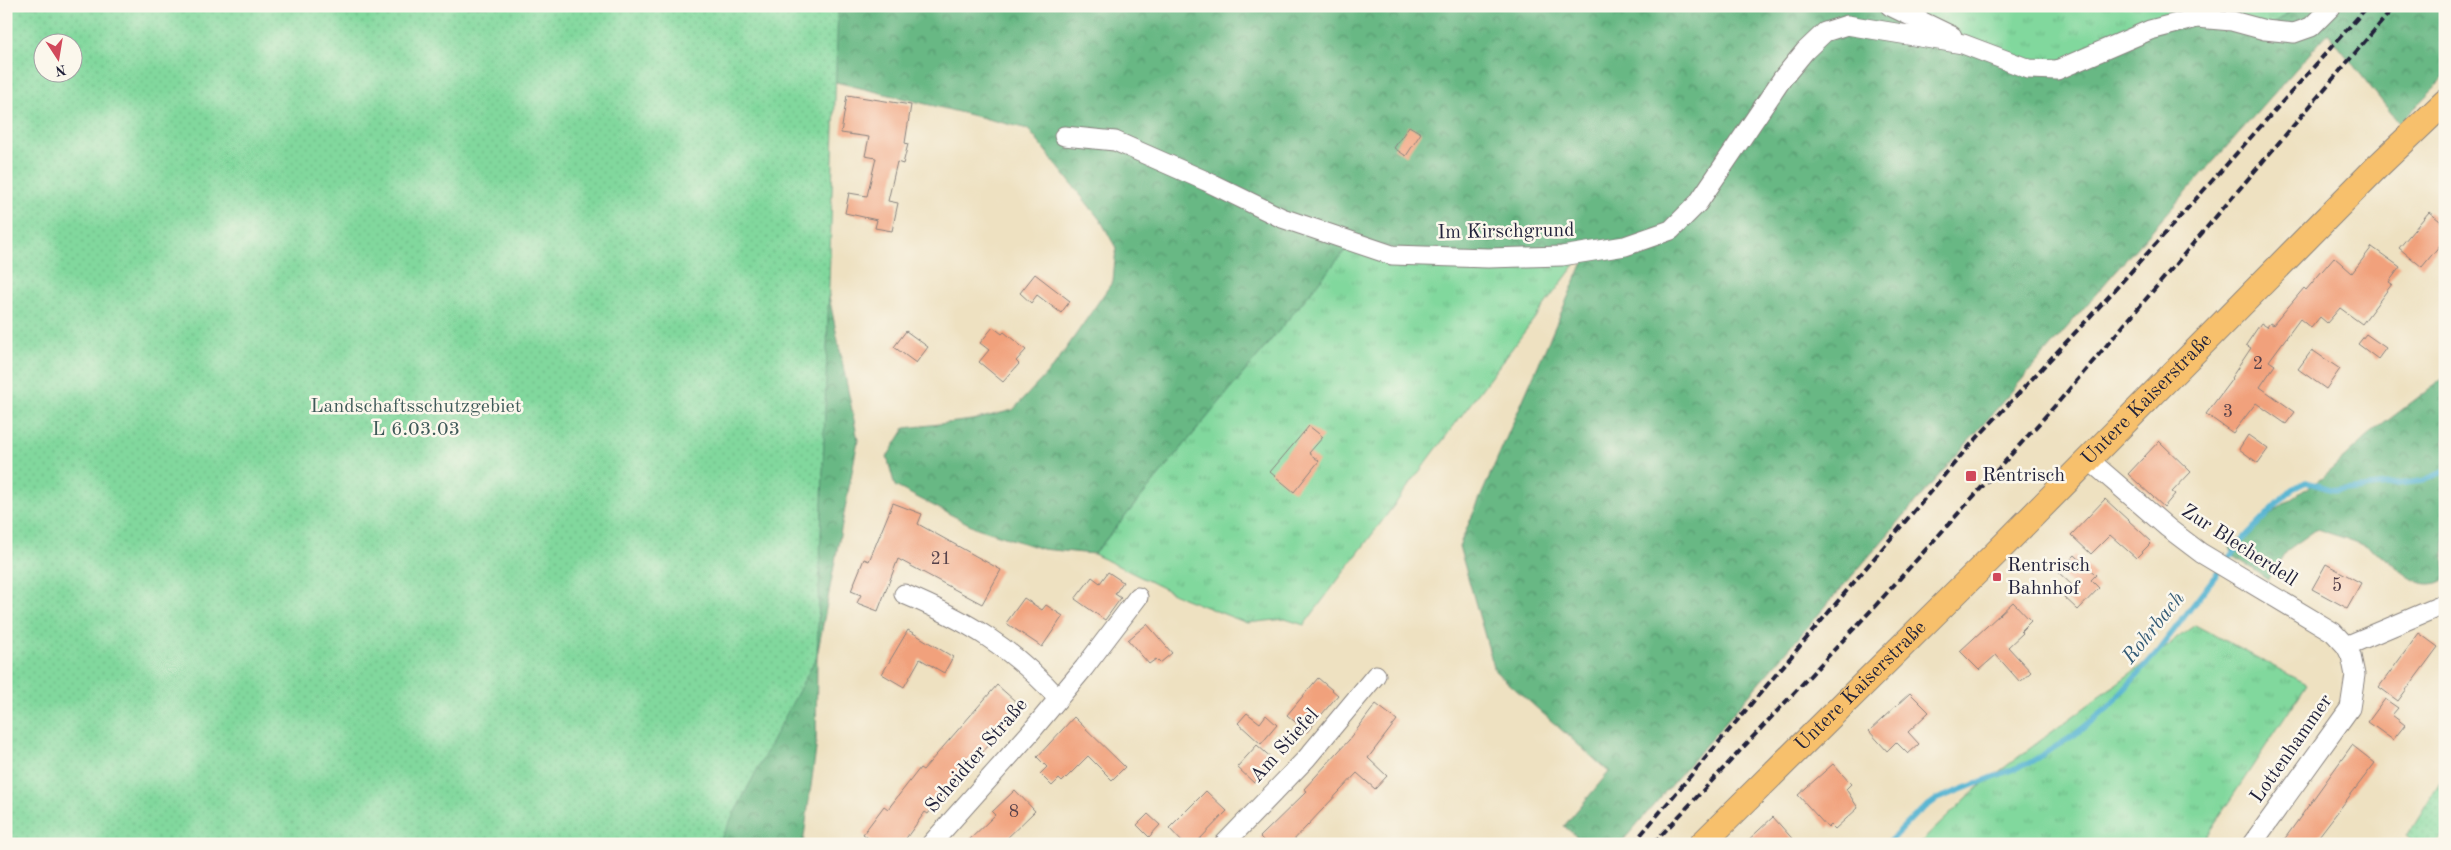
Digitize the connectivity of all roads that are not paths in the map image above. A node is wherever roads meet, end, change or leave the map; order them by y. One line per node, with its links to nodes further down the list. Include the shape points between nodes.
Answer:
1 (1890, 6): 3 (street, Im Kirschgrund)
2 (2332, 6): 3 (street, Im Kirschgrund, via 2312,28 2294,33 2197,18 2150,30 2057,70 2030,69)
3 (1987, 52): 5 (street, Im Kirschgrund, via 1963,44 1847,25 1825,32 1782,79 1698,203 1671,230 1625,246 1562,256 1392,255 1282,218 1206,180 1115,141)
4 (2445, 102): 6 (main road, Untere Kaiserstraße)
5 (1064, 136)
6 (2088, 460): 10 (street, Zur Blecherdell, via 2201,553 2318,622); 15 (main road, Untere Kaiserstraße)
7 (904, 594): 12 (street, Scheidter Straße, via 988,636 1032,670)
8 (1138, 597): 12 (street, Scheidter Straße)
9 (2443, 606): 10 (street)
10 (2346, 646): 16 (street, Lottenhammer, via 2355,675 2350,708)
11 (1376, 675): 14 (street, Am Stiefel, via 1306,759)
12 (1058, 698): 13 (street, Scheidter Straße)
13 (931, 844)
14 (1224, 844)
15 (1702, 844)
16 (2252, 844)

